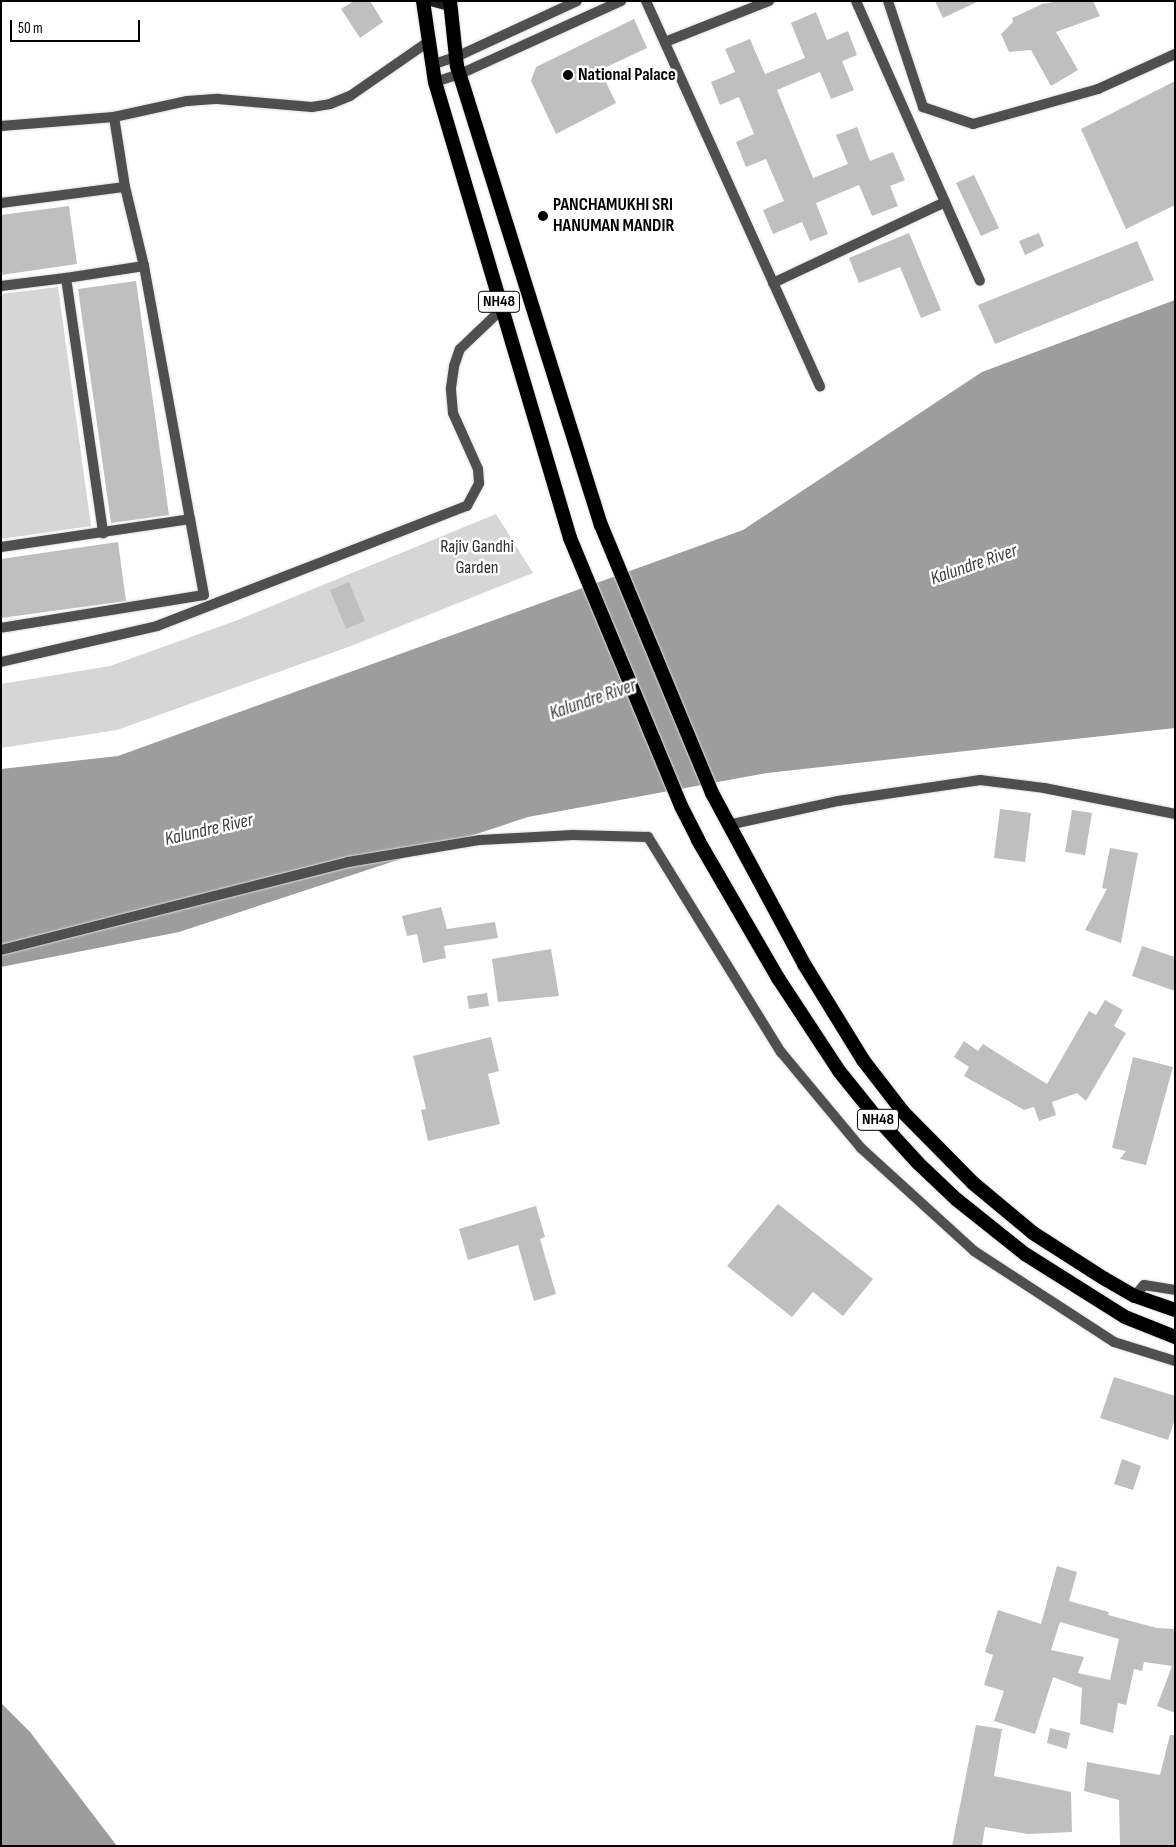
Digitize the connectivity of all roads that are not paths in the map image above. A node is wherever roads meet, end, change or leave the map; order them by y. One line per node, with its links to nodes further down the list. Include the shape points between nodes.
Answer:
1 (423, 1): 10 (highway, NH48)
2 (430, 1): 9 (main road)
3 (577, 1): 13 (street)
4 (621, 1): 15 (street)
5 (646, 1): 11 (street)
6 (768, 1): 11 (street)
7 (856, 1): 20 (street)
8 (888, 1): 12 (street, via 923,107 973,124 1098,89)
9 (450, 3): 13 (highway, NH48)
10 (428, 42): 14 (highway, NH48); 17 (street, via 350,96 330,104 281,105 218,99 187,101)
11 (665, 42): 25 (street)
12 (1175, 54)
13 (456, 57): 14 (street); 15 (highway, NH48)
14 (431, 65): 16 (highway, NH48)
15 (460, 74): 16 (street); 35 (highway, NH48, via 601,525 712,794)
16 (436, 82): 27 (highway, NH48)
17 (114, 117): 18 (street); 19 (street)
18 (1, 126)
19 (125, 187): 21 (street); 22 (street)
20 (944, 202): 24 (street); 25 (street)
21 (1, 203)
22 (144, 266): 23 (street); 29 (street)
23 (66, 278): 26 (street); 30 (street)
24 (980, 281)
25 (773, 283): 28 (street)
26 (1, 286)
27 (501, 310): 33 (street, via 460,349 454,366 451,388 453,413 478,469 479,483 467,506 247,594 157,626); 40 (highway, NH48, via 570,538 680,806 778,978 840,1071 906,1150 956,1199 1025,1254 1126,1317)
28 (820, 387)
29 (190, 518): 30 (street); 32 (street, via 204,595)
30 (103, 533): 31 (street)
31 (1, 547)
32 (1, 628)
33 (1, 662)
34 (1175, 814): 35 (street, via 1044,788 980,780 838,801)
35 (728, 825): 38 (highway, NH48, via 830,1008 904,1113 973,1183 1033,1232)
36 (1, 950): 41 (street, via 348,862 480,840 573,835 648,837 781,1052 862,1148 974,1251 1114,1342)
37 (1175, 1290): 38 (street, via 1144,1285)
38 (1135, 1296): 39 (highway, NH48)
39 (1175, 1310)
40 (1175, 1337)
41 (1175, 1361)

